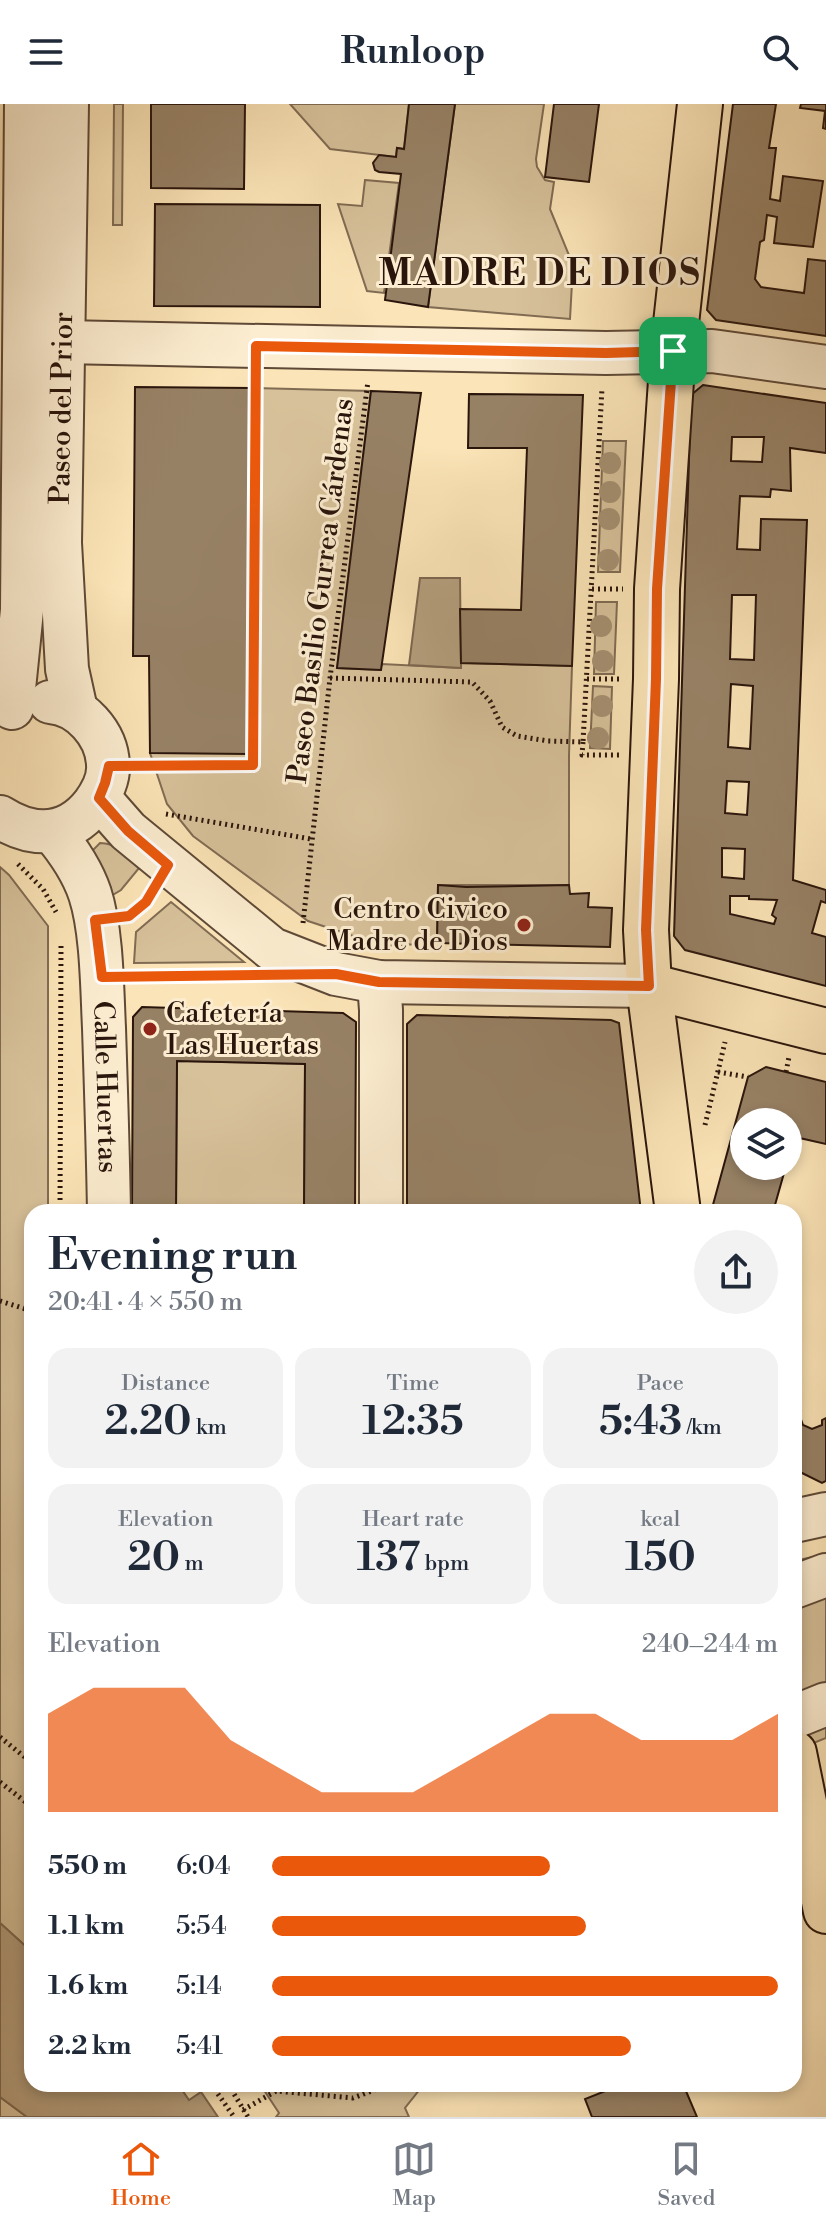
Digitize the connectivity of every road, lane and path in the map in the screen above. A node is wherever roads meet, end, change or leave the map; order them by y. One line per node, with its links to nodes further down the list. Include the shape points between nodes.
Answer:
1 (26, 104): 12 (street, Paseo del Prior, via 22,610)
2 (67, 104): 4 (street, Paseo del Prior)
3 (700, 104): 7 (main road)
4 (63, 342): 5 (street); 11 (street, Paseo del Prior, via 60,543 67,669)
5 (256, 346): 6 (street); 15 (path, Paseo Basilio Gurrea Cárdenas, via 253,765)
6 (372, 348): 8 (street); 10 (path, Paseo Basilio Gurrea Cárdenas)
7 (673, 351): 8 (street); 9 (street, via 712,351); 14 (main road, via 657,589)
8 (606, 353): 13 (path)
9 (826, 367)
10 (330, 678): 13 (path, via 472,682 490,701 502,727 517,736); 19 (path, Paseo Basilio Gurrea Cárdenas)
11 (76, 710): 12 (street, via 33,701); 15 (street, via 103,742)
12 (6, 712)
13 (583, 742): 14 (path, via 582,755)
14 (654, 756): 27 (main road, via 646,930)
15 (104, 782): 18 (street, via 85,816); 21 (street, via 128,831)
16 (159, 813): 19 (path)
17 (0, 817): 18 (street, via 33,832)
18 (52, 831): 22 (street, Calle Huertas, via 81,872 90,896)
19 (311, 839): 23 (path, Paseo Basilio Gurrea Cárdenas)
20 (10, 858): 22 (path)
21 (168, 865): 22 (path, via 146,902 129,916); 23 (street, via 272,949)
22 (72, 925): 25 (street, Calle Huertas); 33 (path)
23 (300, 960): 26 (street)
24 (258, 975): 25 (path)
25 (102, 977): 34 (street, Calle Huertas)
26 (379, 982): 27 (street); 35 (street)
27 (649, 986): 28 (main road); 36 (main road)
28 (733, 1007): 29 (main road); 30 (path)
29 (826, 1031)
30 (718, 1072): 31 (path); 32 (path)
31 (748, 1077)
32 (704, 1128)
33 (60, 1204)
34 (109, 1204)
35 (381, 1204)
36 (677, 1204)
37 (0, 1301): 38 (path)
38 (24, 1308)
39 (826, 1514): 40 (street)
40 (802, 1519)
41 (826, 1575): 42 (street)
42 (802, 1584)
43 (826, 1704): 44 (street)
44 (802, 1714)
45 (0, 1737): 46 (path)
46 (24, 1756)
47 (0, 1782): 49 (path)
48 (802, 1792): 50 (main road)
49 (24, 1801)
50 (826, 1911)
51 (217, 2092): 57 (path)
52 (233, 2092): 56 (path)
53 (274, 2092): 56 (path)
54 (287, 2092): 55 (path, via 353,2098)
55 (369, 2092)
56 (243, 2110): 58 (path)
57 (234, 2117)
58 (248, 2117)

